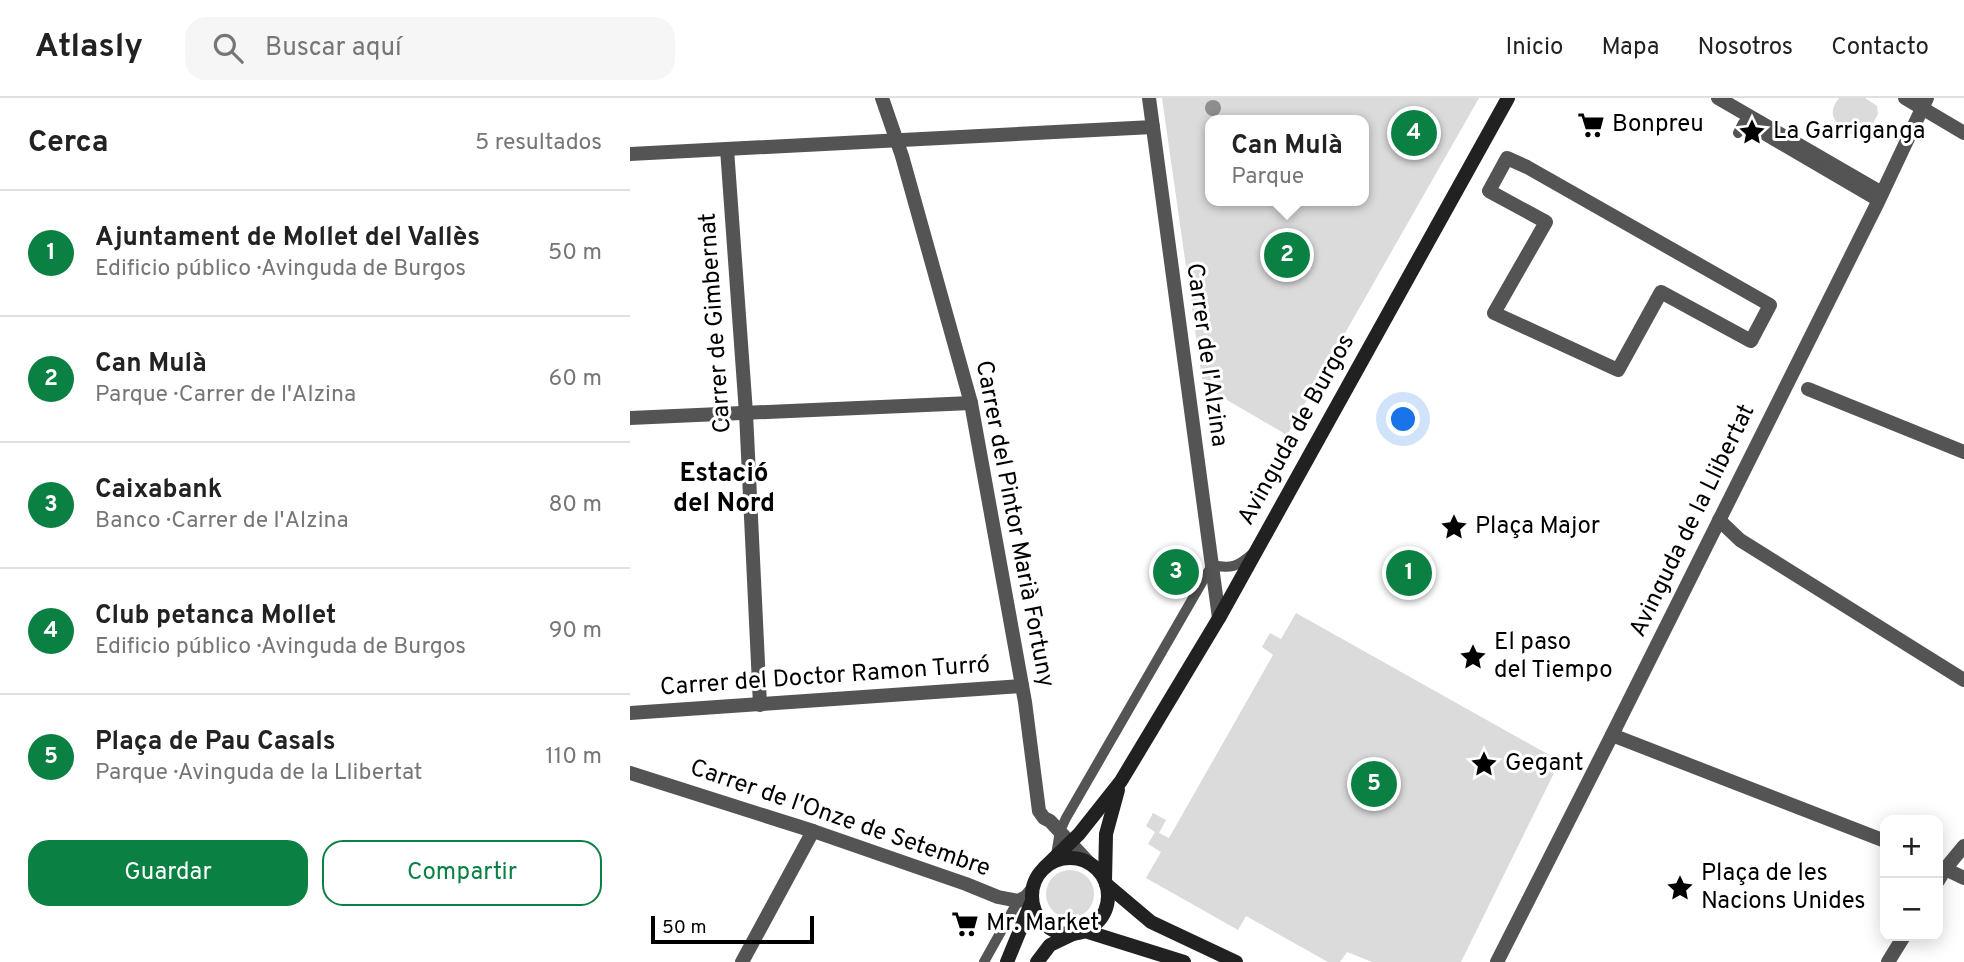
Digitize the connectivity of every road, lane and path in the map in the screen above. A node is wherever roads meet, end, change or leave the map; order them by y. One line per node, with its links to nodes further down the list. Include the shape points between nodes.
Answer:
1 (882, 98): 10 (street, Carrer del Pintor Marià Fortuny)
2 (1149, 98): 7 (street, Carrer de l'Alzina)
3 (1508, 98): 21 (street, Avinguda de Burgos)
4 (1718, 98): 13 (street)
5 (1905, 98): 6 (street)
6 (1924, 103): 9 (street); 13 (street, Avinguda de la Llibertat)
7 (1153, 127): 10 (street); 22 (street, Carrer de l'Alzina)
8 (1738, 133): 13 (lane, via 1743,123)
9 (1964, 133)
10 (896, 140): 11 (street); 16 (street, Carrer del Pintor Marià Fortuny)
11 (727, 149): 12 (street); 17 (street, Carrer de Gimbernat)
12 (630, 154)
13 (1880, 198): 20 (street, Avinguda de la Llibertat)
14 (1494, 313): 14 (street, via 1546,222 1489,191 1507,158 1770,305 1751,341 1661,292 1618,370)
15 (1808, 389): 19 (street)
16 (971, 403): 17 (street); 25 (street, Carrer del Pintor Marià Fortuny)
17 (746, 413): 18 (street); 26 (street, Carrer de Gimbernat)
18 (630, 418)
19 (1964, 452)
20 (1719, 520): 24 (street, via 1740,540); 28 (street, Avinguda de la Llibertat)
21 (1257, 550): 22 (lane, via 1227,569); 23 (street, Avinguda de Burgos)
22 (1212, 565): 23 (street, Carrer de l'Alzina); 32 (lane)
23 (1219, 618): 30 (street, Avinguda de Burgos)
24 (1964, 680)
25 (1022, 686): 26 (street, Carrer del Doctor Ramon Turró); 32 (street, Carrer del Pintor Marià Fortuny, via 1039,811)
26 (760, 705): 27 (street, Carrer del Doctor Ramon Turró)
27 (630, 713)
28 (1612, 735): 33 (street); 52 (street, Avinguda de la Llibertat)
29 (630, 773): 31 (street, Carrer de l'Onze de Setembre)
30 (1121, 781): 34 (street, Avinguda de Burgos); 42 (street, Avinguda de Burgos, via 1106,834)
31 (813, 831): 43 (street, Carrer de l'Onze de Setembre, via 998,897); 46 (street)
32 (1059, 831): 34 (street, Carrer del Pintor Marià Fortuny); 36 (lane)
33 (1880, 839)
34 (1070, 842): 36 (street, Avinguda de Burgos); 37 (street, Carrer del Pintor Marià Fortuny)
35 (1964, 846): 39 (street)
36 (1056, 855): 38 (street, Avinguda de Burgos)
37 (1090, 863): 38 (street, via 1066,858); 42 (street)
38 (1044, 868): 43 (street)
39 (1943, 869)
40 (1943, 873): 41 (street)
41 (1964, 878)
42 (1106, 883): 44 (street, via 1106,910 1100,921); 51 (street, via 1151,922)
43 (1028, 897): 44 (street, via 1051,929); 47 (lane); 48 (street)
44 (1079, 933): 49 (street, via 1050,944); 50 (street)
45 (1901, 941): 53 (street)
46 (742, 962)
47 (984, 962)
48 (1007, 962)
49 (1037, 962)
50 (1184, 962)
51 (1236, 962)
52 (1497, 962)
53 (1888, 962)

